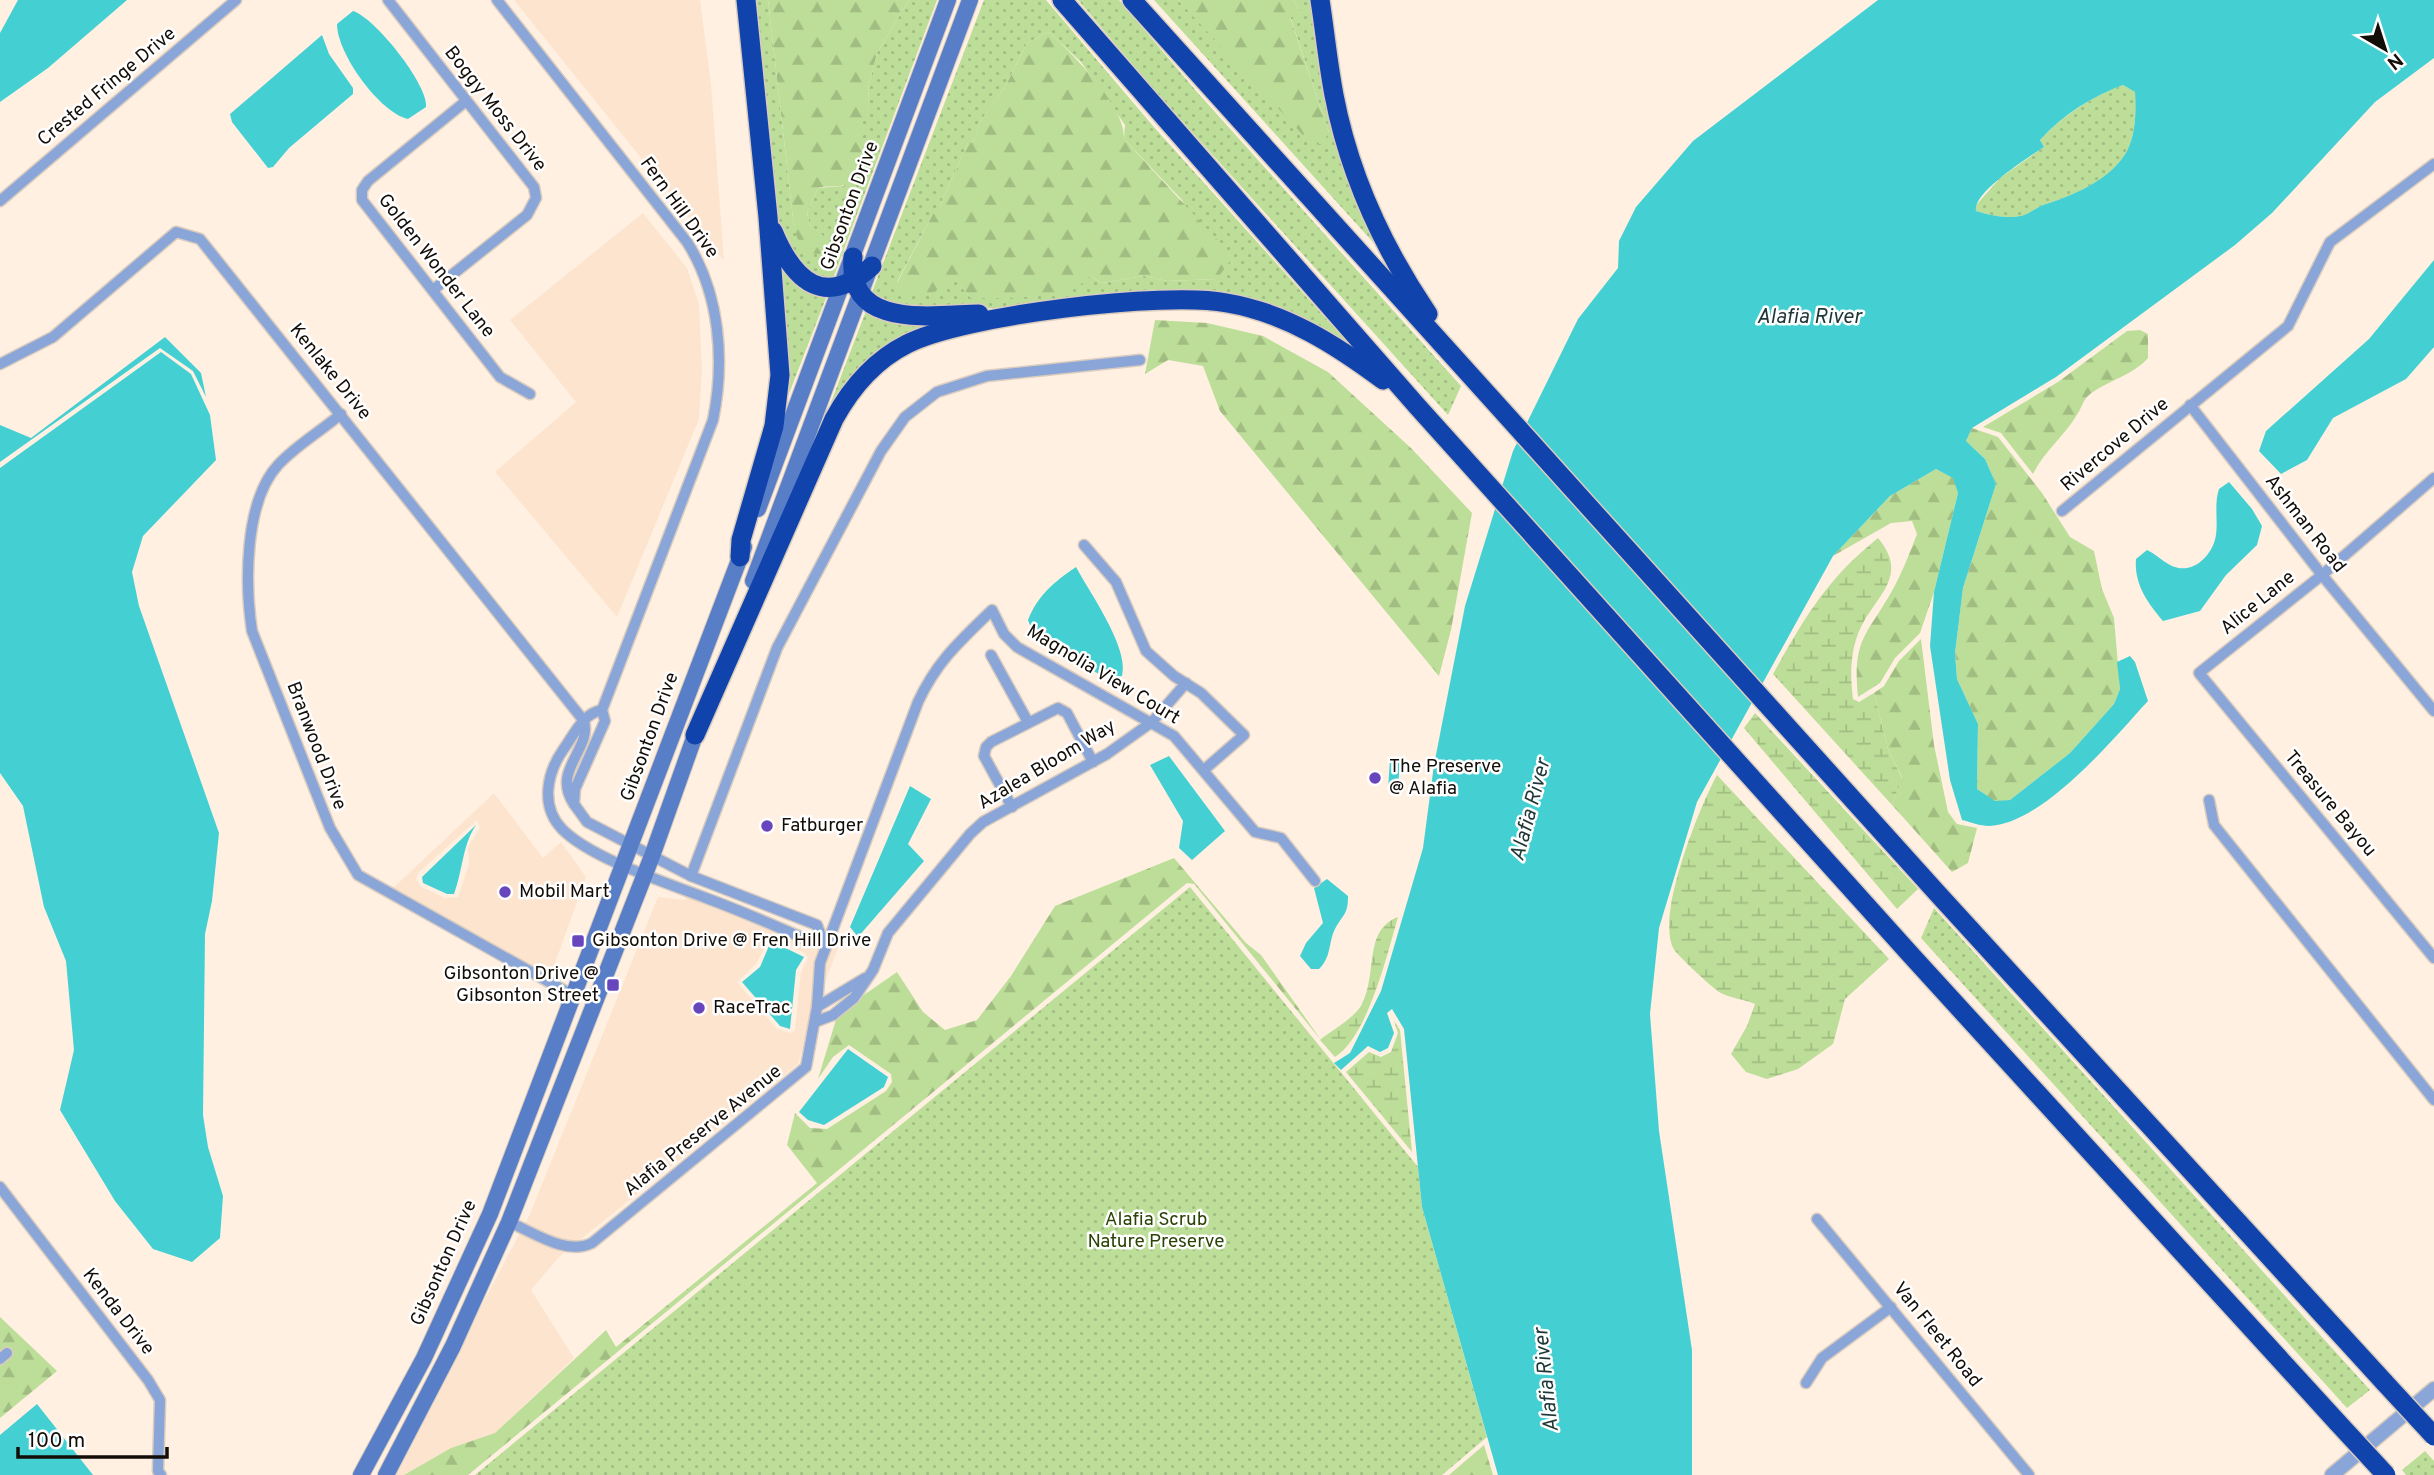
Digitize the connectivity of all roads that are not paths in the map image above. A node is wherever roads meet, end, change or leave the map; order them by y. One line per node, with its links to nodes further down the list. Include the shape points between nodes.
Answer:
1 (236, 0): 12 (street, Crested Fringe Drive)
2 (388, 0): 10 (street, Boggy Moss Drive)
3 (497, 0): 35 (street, Fern Hill Drive, via 687,243 707,279 714,304 719,370 713,421)
4 (746, 0): 13 (highway)
5 (948, 0): 14 (main road, Gibsonton Drive)
6 (970, 0): 15 (main road)
7 (1062, 0): 24 (highway)
8 (1132, 0): 21 (highway)
9 (1320, 0): 21 (highway, via 1334,96 1364,196 1403,277)
10 (466, 101): 17 (street, Boggy Moss Drive, via 534,187 536,198 527,215); 17 (street, Golden Wonder Lane, via 362,190 368,210)
11 (2434, 164): 23 (street, via 2330,242 2288,326)
12 (0, 201)
13 (768, 217): 16 (highway, via 778,243 802,276 824,288); 29 (highway, via 779,395)
14 (853, 257): 16 (highway)
15 (872, 266): 16 (highway)
16 (852, 289): 18 (highway, via 883,311 906,315); 29 (main road, Gibsonton Drive); 40 (main road)
17 (433, 290): 22 (street, Golden Wonder Lane, via 500,377)
18 (1043, 313): 24 (highway, via 1180,298 1227,303 1306,329); 40 (highway, via 925,336 892,353 852,390 818,451)
19 (1140, 360): 50 (street, via 987,376 937,392 905,417 881,451 777,648)
20 (0, 364): 25 (street, Kenlake Drive, via 52,337 176,232 200,239)
21 (1461, 365): 68 (highway, bridge)
22 (530, 394)
23 (2190, 405): 27 (street, Rivercove Drive); 30 (street, Ashman Road)
24 (1417, 406): 74 (highway, bridge)
25 (341, 414): 37 (street, Kenlake Drive); 55 (street, Branwood Drive, via 278,465 262,488 253,525 247,597 252,632 330,828 345,856 369,882)
26 (2434, 478): 30 (street, Alice Lane)
27 (2062, 511)
28 (1084, 545): 34 (street, via 1116,582 1146,651)
29 (740, 557): 46 (main road, Gibsonton Drive)
30 (2322, 575): 33 (street, Alice Lane); 36 (street, Ashman Road)
31 (992, 610): 39 (street, Magnolia View Court, via 1017,647); 52 (street, Alafia Preserve Avenue, via 931,673)
32 (991, 655): 38 (street)
33 (2199, 673): 53 (street, Treasure Bayou)
34 (1186, 683): 39 (street, Azalea Bloom Way); 42 (street, via 1244,735)
35 (602, 710): 37 (street); 44 (street, Fern Hill Drive, via 605,721 575,789)
36 (2434, 711)
37 (583, 721): 44 (street, via 584,732 566,779); 48 (street, via 550,773 547,797 562,829)
38 (1028, 722): 41 (street, via 1051,709 1063,710); 45 (street, via 991,742 984,751)
39 (1152, 722): 41 (street, Azalea Bloom Way); 42 (street, Magnolia View Court, via 1174,736)
40 (695, 735): 47 (main road)
41 (1093, 762): 45 (street, Azalea Bloom Way)
42 (1205, 769): 51 (street, Magnolia View Court, via 1255,832 1281,838)
43 (2209, 800): 59 (street, via 2214,825)
44 (574, 804): 46 (street, via 587,822)
45 (1012, 807): 54 (street, Azalea Bloom Way, via 984,822 958,848 888,933)
46 (633, 844): 47 (street); 48 (main road, Gibsonton Drive)
47 (652, 856): 49 (main road); 50 (street)
48 (624, 866): 49 (street); 55 (main road, Gibsonton Drive)
49 (643, 874): 52 (street, via 810,941); 63 (main road)
50 (691, 876): 52 (street, via 817,925)
51 (1315, 881)
52 (825, 938): 56 (street, Alafia Preserve Avenue)
53 (2434, 958)
54 (868, 977): 56 (street); 57 (street, Azalea Bloom Way, via 854,998)
55 (574, 996): 58 (main road, Gibsonton Drive)
56 (817, 1007): 57 (street, Alafia Preserve Avenue)
57 (815, 1022): 63 (street, Alafia Preserve Avenue, via 806,1067 799,1075 592,1243 568,1247)
58 (536, 1095): 61 (main road, Gibsonton Drive); 63 (main road, via 506,1201)
59 (2434, 1100)
60 (0, 1187): 69 (street, Kenda Drive, via 160,1400)
61 (490, 1214): 65 (main road); 70 (main road, Gibsonton Drive, via 420,1365)
62 (1817, 1219): 64 (street, Van Fleet Road)
63 (509, 1222): 65 (main road)
64 (1891, 1307): 66 (street, via 1822,1358); 72 (street, Van Fleet Road)
65 (464, 1322): 71 (main road)
66 (1806, 1383)
67 (2434, 1389): 73 (street)
68 (2434, 1437)
69 (161, 1475)
70 (361, 1475)
71 (386, 1475)
72 (2029, 1475)
73 (2332, 1475)
74 (2386, 1475)

